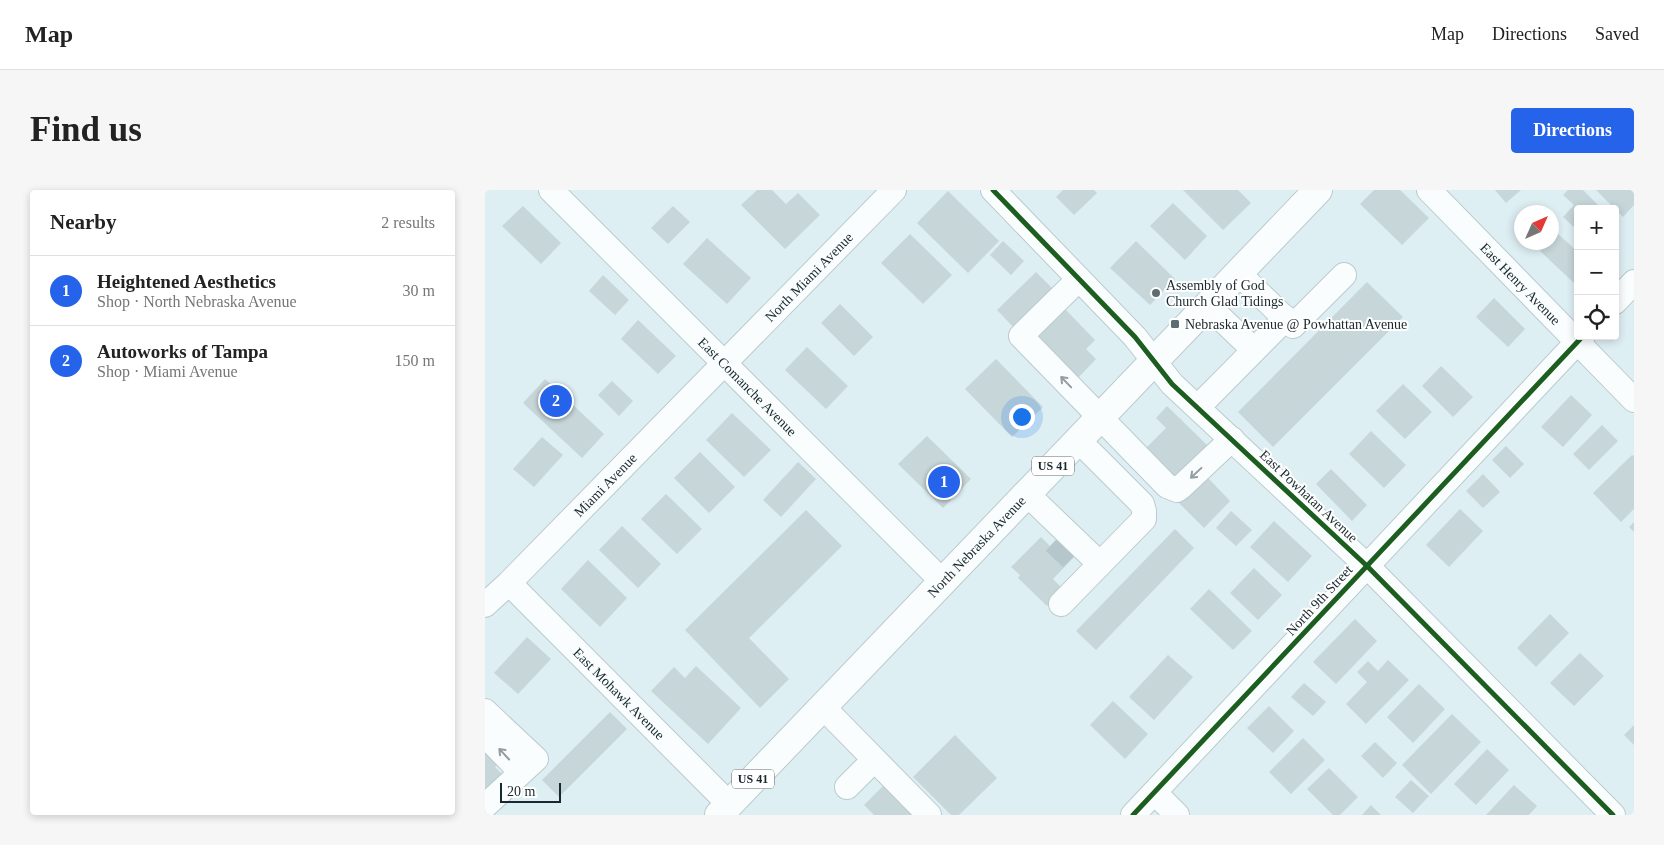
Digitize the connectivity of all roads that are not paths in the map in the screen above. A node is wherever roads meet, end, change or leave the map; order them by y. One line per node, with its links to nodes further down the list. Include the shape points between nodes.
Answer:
1 (551, 190): 17 (street, East Comanche Avenue)
2 (894, 190): 17 (street, North Miami Avenue)
3 (993, 190): 8 (street, East Powhatan Avenue)
4 (1318, 190): 6 (main road, North Nebraska Avenue / US 41)
5 (1429, 190): 13 (street, East Henry Avenue)
6 (1238, 273): 11 (main road, North Nebraska Avenue / US 41); 12 (street)
7 (1344, 275): 12 (street, via 1293,326)
8 (1079, 279): 16 (street, East Powhatan Avenue); 20 (street, one-way to 8, via 1021,336)
9 (1634, 282): 10 (street)
10 (1619, 298)
11 (1207, 305): 15 (street); 16 (main road, North Nebraska Avenue / US 41)
12 (1286, 318): 15 (street)
13 (1574, 334)
14 (1580, 340): 18 (street, East Henry Avenue); 25 (street, North 9th Street)
15 (1254, 350): 19 (street)
16 (1153, 360): 19 (street, East Powhatan Avenue); 20 (main road, North Nebraska Avenue / US 41)
17 (725, 364): 26 (street, East Comanche Avenue); 27 (street, Miami Avenue)
18 (1634, 400)
19 (1198, 408): 21 (street, East Powhatan Avenue)
20 (1100, 417): 21 (street, one-way to 20, via 1177,490 1167,486); 22 (main road, North Nebraska Avenue / US 41)
21 (1232, 439): 25 (street, East Powhatan Avenue)
22 (1078, 440): 23 (main road, North Nebraska Avenue / US 41); 24 (street, via 1142,504 1144,511 1144,519)
23 (1027, 494): 24 (street, via 1054,530); 26 (main road, North Nebraska Avenue / US 41)
24 (1087, 559): 28 (street)
25 (1367, 566): 36 (street, North 9th Street); 42 (street, East Powhatan Avenue)
26 (943, 582): 30 (main road, North Nebraska Avenue / US 41)
27 (509, 584): 29 (street, Miami Avenue); 38 (street, East Mohawk Avenue)
28 (1061, 604)
29 (485, 605)
30 (823, 707): 33 (street); 38 (main road, North Nebraska Avenue / US 41)
31 (485, 711): 34 (street, via 535,759)
32 (485, 735): 34 (street, one-way to 32, via 515,766)
33 (874, 760): 35 (street); 39 (street)
34 (517, 776): 37 (street)
35 (847, 788)
36 (1155, 793): 40 (street, North 9th Street); 41 (street)
37 (485, 806)
38 (724, 809)
39 (929, 815)
40 (1133, 815)
41 (1177, 815)
42 (1613, 815)

